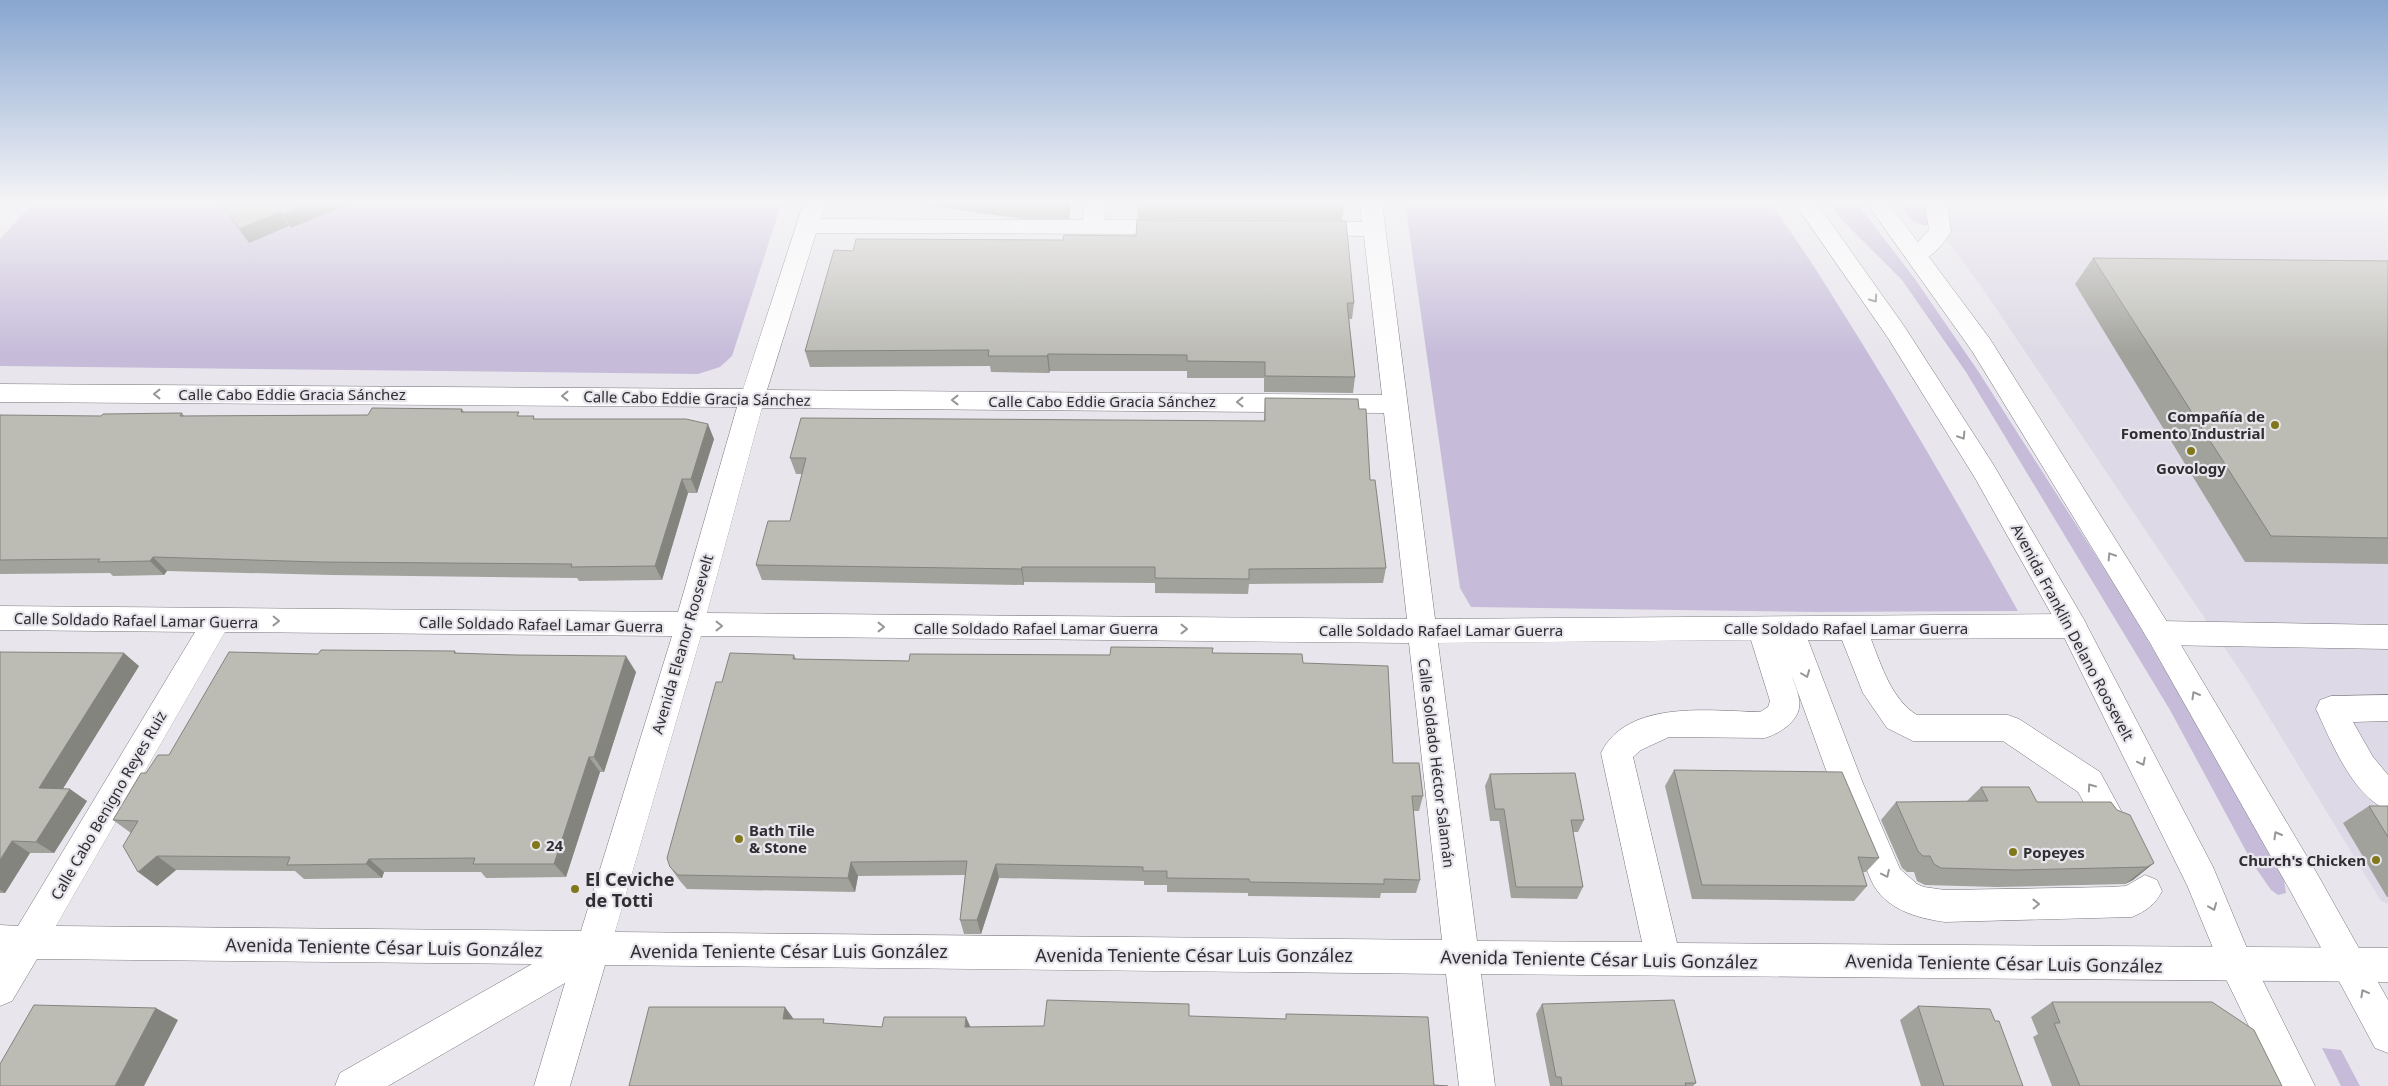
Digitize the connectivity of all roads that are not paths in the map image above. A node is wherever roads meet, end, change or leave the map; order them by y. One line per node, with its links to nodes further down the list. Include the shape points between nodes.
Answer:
1 (799, 253): 8 (street, Avenida Eleanor Roosevelt)
2 (1376, 253): 9 (street, Calle Soldado Héctor Salamán)
3 (1841, 253): 13 (street, Avenida Franklin Delano Roosevelt, one-way to 13, via 1896,332 1984,471)
4 (1914, 253): 6 (street)
5 (1919, 253): 6 (street)
6 (1916, 256): 17 (street, one-way to 6, via 1981,345)
7 (0, 393): 8 (street, Calle Cabo Eddie Gracia Sánchez, one-way to 7, via 727,396)
8 (752, 399): 9 (street, Calle Cabo Eddie Gracia Sánchez, one-way to 8); 12 (street, Avenida Eleanor Roosevelt)
9 (1393, 404): 16 (street, Calle Soldado Héctor Salamán)
10 (0, 618): 11 (street, Calle Soldado Rafael Lamar Guerra)
11 (216, 621): 12 (street, Calle Soldado Rafael Lamar Guerra, one-way to 12); 23 (street, Calle Cabo Benigno Reyes Ruiz)
12 (689, 626): 16 (street, Calle Soldado Rafael Lamar Guerra, one-way to 16); 24 (street, Avenida Eleanor Roosevelt)
13 (2073, 626): 15 (street, Calle Soldado Rafael Lamar Guerra); 28 (street, Avenida Franklin Delano Roosevelt, one-way to 28, via 2201,878)
14 (1775, 628): 15 (street, Calle Soldado Rafael Lamar Guerra); 16 (street, Calle Soldado Rafael Lamar Guerra); 22 (street, one-way to 22, via 1888,880 1905,895 1922,903 1945,906 2132,902); 26 (street, via 1785,701 1780,715 1765,725 1669,724 1630,740 1617,753)
15 (1852, 628): 21 (street, one-way to 15, via 2089,782 2008,728 1913,728 1898,719 1874,684)
16 (1421, 631): 25 (street, Calle Soldado Héctor Salamán)
17 (2159, 633): 18 (street); 27 (street, one-way to 17, via 2303,880)
18 (2388, 637)
19 (2388, 708): 20 (street, via 2331,709 2357,758)
20 (2388, 796)
21 (2108, 816)
22 (2145, 891)
23 (14, 942): 24 (street, Avenida Teniente César Luis González); 30 (street, Calle Cabo Benigno Reyes Ruiz)
24 (592, 950): 25 (street, Avenida Teniente César Luis González); 32 (street); 33 (street, Avenida Eleanor Roosevelt)
25 (1462, 957): 26 (street, Avenida Teniente César Luis González); 34 (street, Calle Soldado Héctor Salamán)
26 (1663, 959): 28 (street, Avenida Teniente César Luis González)
27 (2348, 964): 28 (street, Avenida Teniente César Luis González); 29 (street, Avenida Teniente César Luis González); 31 (street, one-way to 27)
28 (2237, 965): 35 (street, Avenida Franklin Delano Roosevelt)
29 (2388, 965)
30 (0, 989)
31 (2388, 1035)
32 (353, 1086)
33 (552, 1086)
34 (1477, 1086)
35 (2297, 1086)

